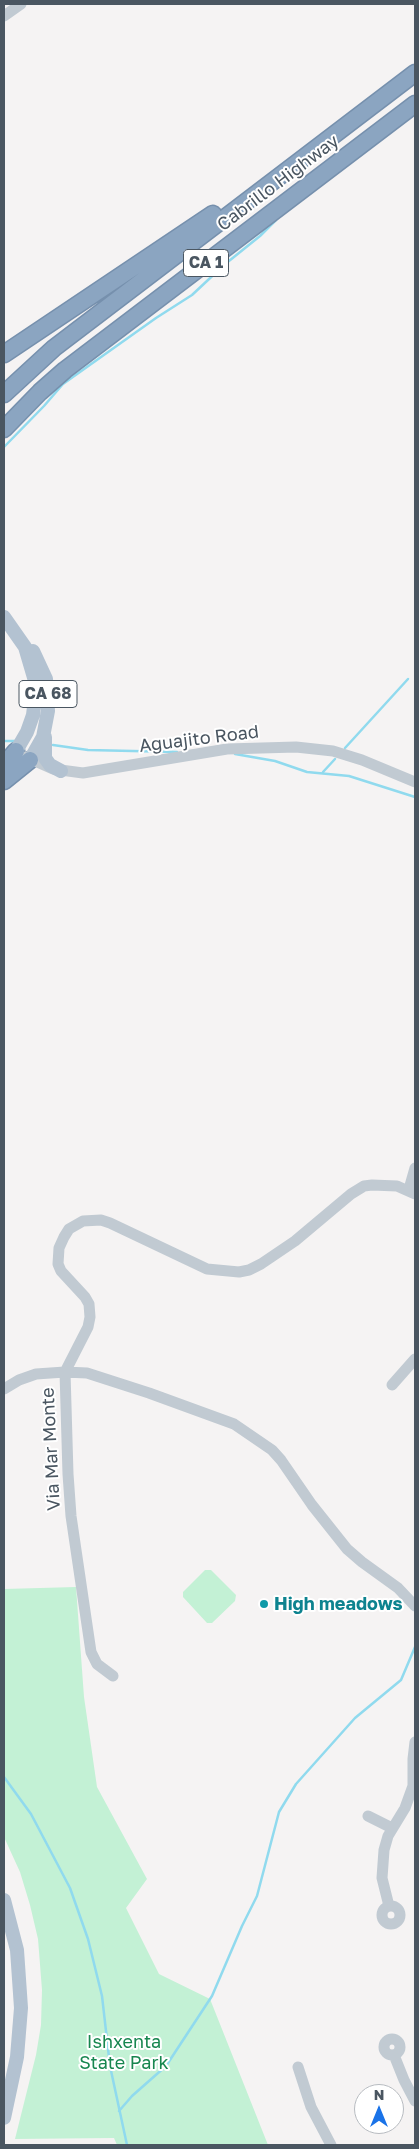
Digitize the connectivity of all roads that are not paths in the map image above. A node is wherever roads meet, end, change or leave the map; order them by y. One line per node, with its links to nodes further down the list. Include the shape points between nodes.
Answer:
1 (21, 4): 2 (street)
2 (4, 16)
3 (415, 73): 5 (highway, Cabrillo Highway / CA 1)
4 (415, 104): 8 (highway, Cabrillo Highway / CA 1, via 65,370)
5 (310, 153): 6 (highway); 7 (highway, Cabrillo Highway / CA 1, via 54,348)
6 (4, 354)
7 (4, 394)
8 (4, 428)
9 (4, 617): 10 (main road, CA 68)
10 (17, 634): 11 (main road, CA 68, via 32,649 44,672 48,698); 12 (main road, CA 68, via 31,664 36,698)
11 (47, 725): 12 (main road, CA 68, via 41,742); 14 (main road, via 44,756 50,765)
12 (23, 755): 13 (highway, CA 68); 14 (street, Aguajito Road); 15 (highway)
13 (4, 765)
14 (61, 771): 16 (street, Aguajito Road, via 94,772 227,749 296,747 362,760)
15 (4, 781)
16 (415, 782)
17 (415, 1168): 18 (street)
18 (412, 1191): 20 (street, Via Mar Monte, via 384,1184 357,1190 295,1241 261,1264 239,1272 206,1268 110,1223 92,1220 75,1225 60,1243 58,1264 85,1297 90,1317 88,1328)
19 (415, 1359): 21 (street)
20 (65, 1372): 22 (street, via 36,1374); 23 (street, via 103,1377 216,1416 248,1433 281,1460 347,1548 398,1588); 24 (street, Via Mar Monte, via 68,1482 86,1630 93,1658)
21 (392, 1385)
22 (4, 1389)
23 (415, 1606)
24 (113, 1676)
25 (415, 1742): 26 (street)
26 (412, 1802): 28 (street)
27 (368, 1816): 28 (street)
28 (392, 1828): 30 (street, via 382,1865)
29 (4, 1900): 34 (main road, via 17,1950 22,2008 17,2057)
30 (389, 1906)
31 (394, 2055): 33 (street)
32 (298, 2067): 35 (street, via 312,2107)
33 (415, 2101)
34 (4, 2118)
35 (331, 2145)

